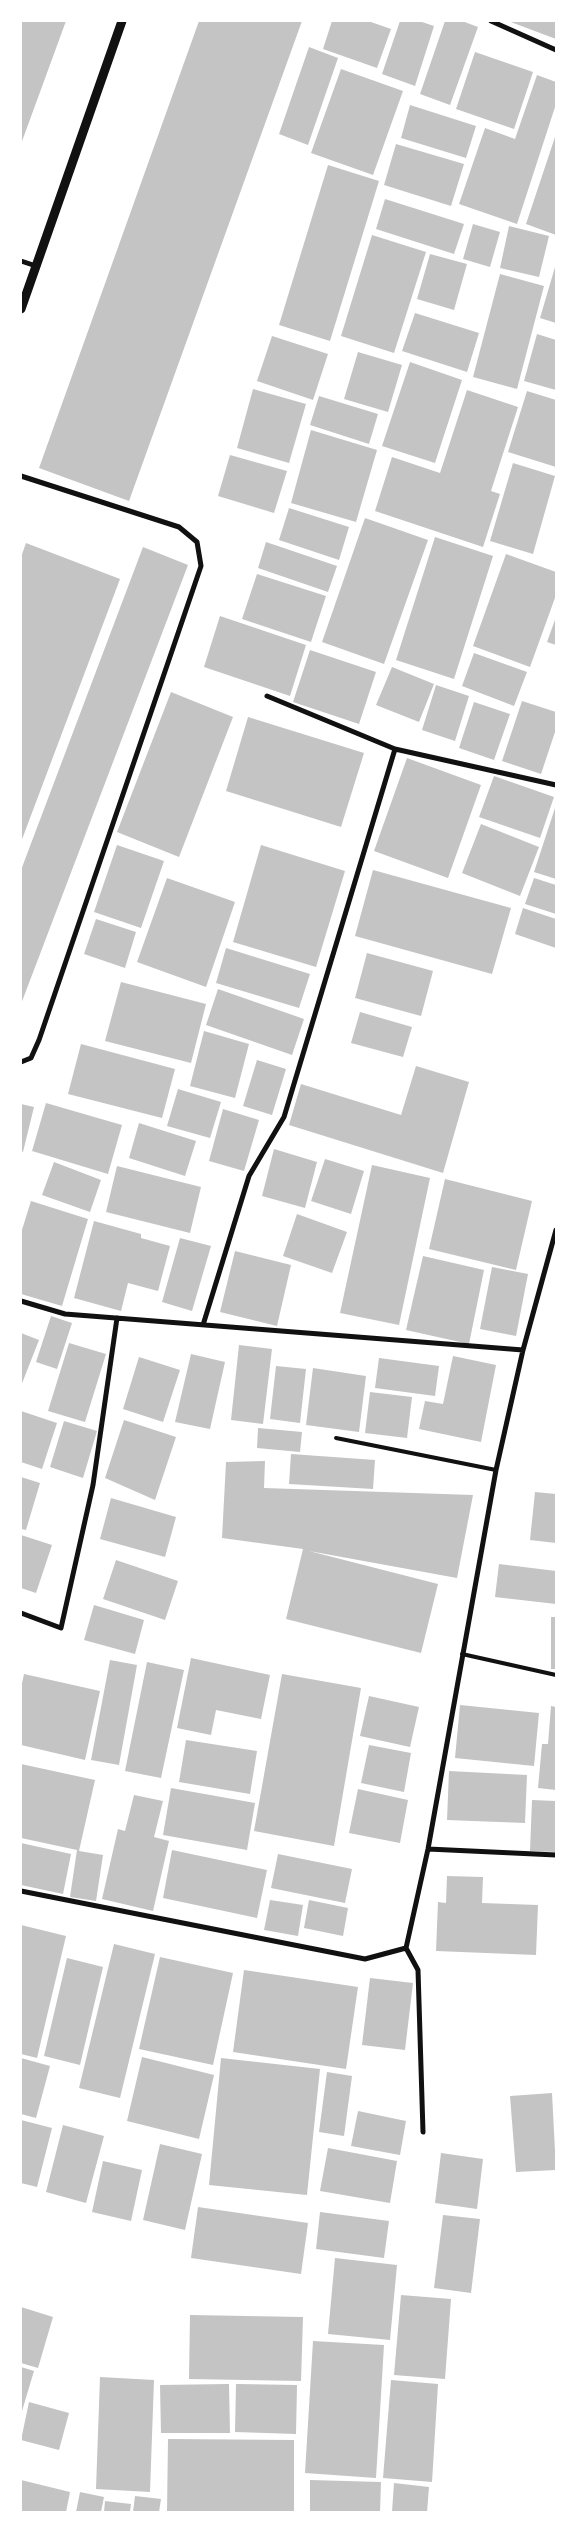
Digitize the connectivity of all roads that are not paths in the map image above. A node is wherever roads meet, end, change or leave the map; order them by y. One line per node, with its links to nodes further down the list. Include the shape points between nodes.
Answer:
1 (122, 21): 5 (street)
2 (490, 21): 3 (street)
3 (556, 50)
4 (21, 261): 5 (street)
5 (36, 266): 6 (street)
6 (21, 309)
7 (21, 476): 11 (street, via 179,527 196,542 201,566 39,1040 31,1058)
8 (267, 696): 9 (street)
9 (395, 749): 10 (street); 15 (street, via 284,1117 249,1176)
10 (556, 785)
11 (21, 1062)
12 (556, 1230): 16 (street)
13 (21, 1301): 14 (street, via 65,1314)
14 (117, 1318): 15 (street); 19 (street, via 93,1485 61,1628)
15 (203, 1325): 16 (street)
16 (523, 1350): 18 (street)
17 (336, 1438): 18 (lane)
18 (496, 1470): 20 (street)
19 (21, 1613)
20 (462, 1654): 21 (lane); 22 (street)
21 (556, 1675)
22 (428, 1849): 23 (street); 25 (street)
23 (556, 1855)
24 (21, 1891): 25 (street, via 365,1959)
25 (406, 1948): 26 (street, via 418,1970)
26 (422, 2132)

